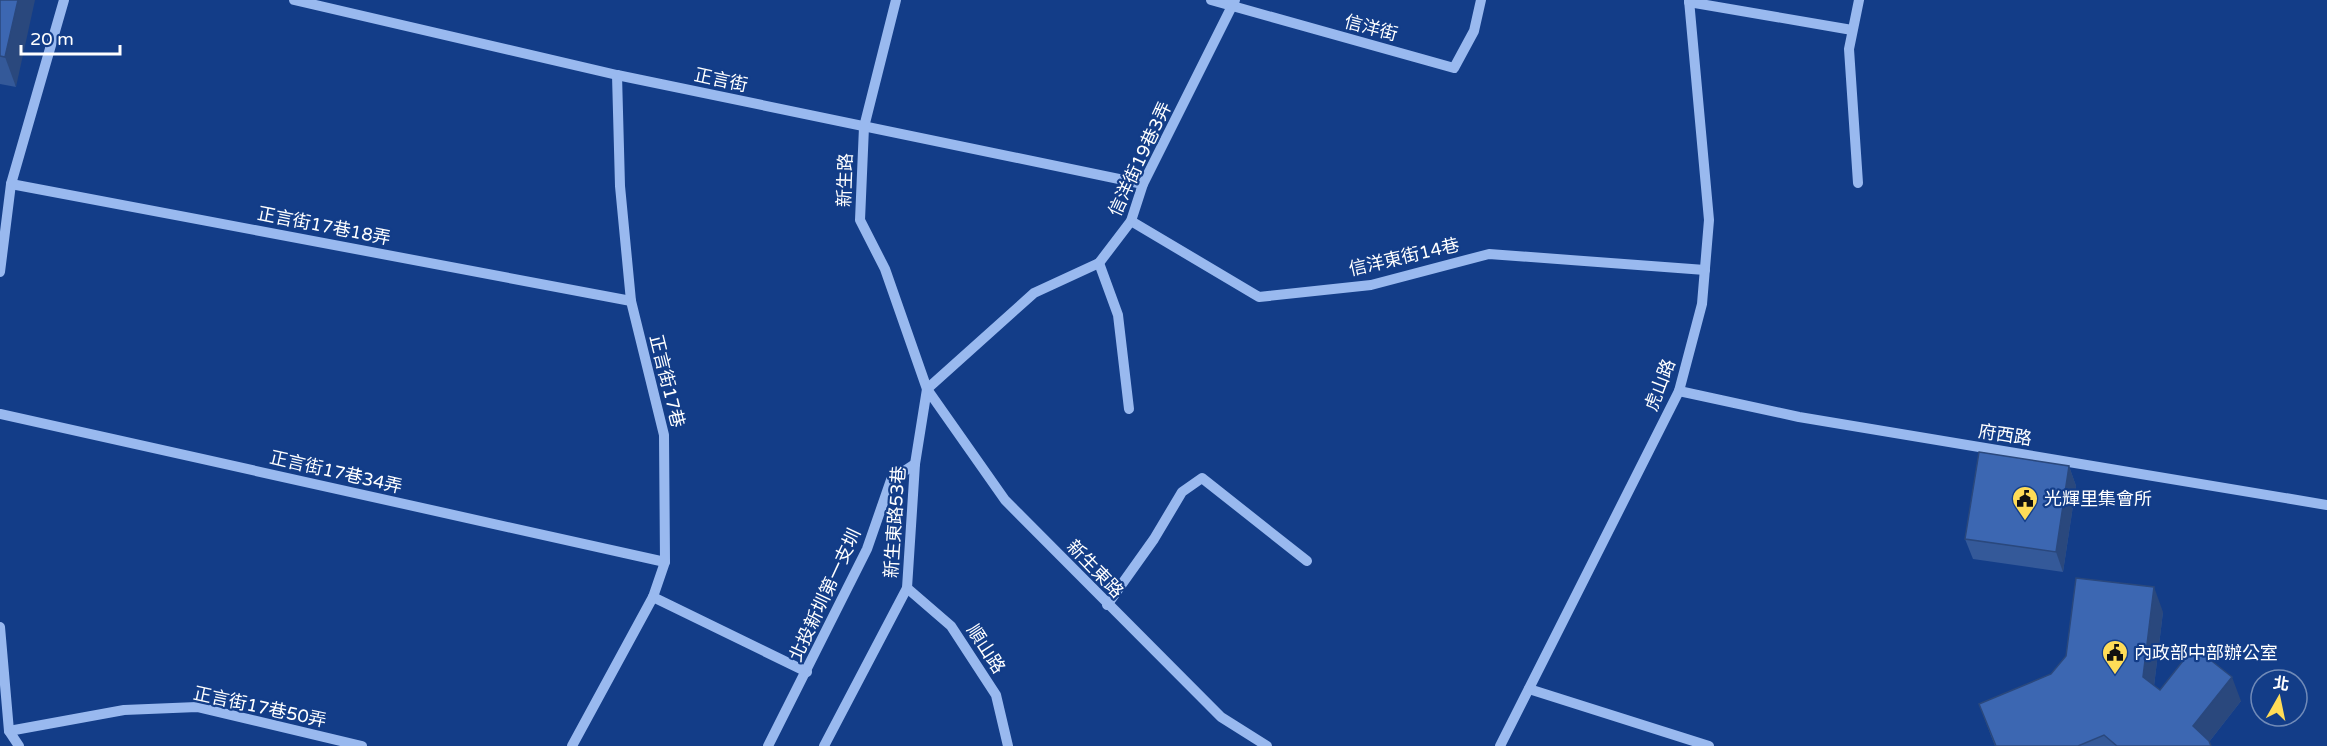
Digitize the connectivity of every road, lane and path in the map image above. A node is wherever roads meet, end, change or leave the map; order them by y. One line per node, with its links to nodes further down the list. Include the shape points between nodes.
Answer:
1 (64, 0): 13 (street)
2 (294, 0): 10 (street, 正言街)
3 (896, 0): 11 (street, 新生路)
4 (1211, 0): 8 (street, 信洋街)
5 (1481, 0): 8 (street, 信洋街, via 1474,31 1454,68)
6 (1859, 0): 9 (street)
7 (1689, 1): 9 (street); 17 (street, 虎山路, via 1709,220)
8 (1234, 3): 14 (street, 信洋街19巷3弄)
9 (1852, 30): 12 (street, via 1848,49)
10 (617, 75): 11 (street, 正言街); 19 (street, 正言街17巷, via 620,186)
11 (864, 127): 14 (street, 正言街); 20 (street, 新生路, via 860,220 885,269)
12 (1858, 183)
13 (11, 184): 18 (street); 19 (street, 正言街17巷18弄)
14 (1143, 184): 15 (street, 信洋街19巷3弄)
15 (1131, 221): 16 (street, 信洋街19巷3弄); 17 (street, 信洋東街14巷, via 1259,297 1371,285 1489,254)
16 (1099, 263): 20 (street, 信洋街19巷3弄, via 1034,292); 22 (street, via 1118,315)
17 (1705, 270): 21 (street, 虎山路, via 1702,304)
18 (0, 272)
19 (631, 301): 27 (street, 正言街17巷, via 664,435)
20 (927, 388): 24 (street, 新生東路53巷); 30 (street, 新生東路, via 1005,500)
21 (1679, 391): 25 (street, 府西路, via 1799,417); 33 (street, 虎山路)
22 (1129, 410)
23 (0, 414): 27 (street, 正言街17巷34弄)
24 (915, 464): 28 (street, 新生東路53巷); 32 (street, 北投新圳第一支圳, via 891,480 867,549)
25 (2327, 505)
26 (1307, 561): 30 (street, via 1202,478 1182,492)
27 (665, 562): 29 (street, 正言街17巷)
28 (907, 588): 39 (street, 新生東路53巷); 40 (street, 順山路, via 951,626 996,695)
29 (653, 597): 32 (street); 37 (street, 正言街17巷)
30 (1107, 605): 41 (street, 新生東路, via 1221,717)
31 (0, 627): 34 (street)
32 (807, 672): 38 (street, 北投新圳第一支圳)
33 (1529, 689): 42 (street, 虎山路); 43 (street)
34 (9, 731): 35 (street); 36 (street, 正言街17巷50弄, via 124,710 197,707)
35 (19, 746)
36 (362, 746)
37 (572, 746)
38 (768, 746)
39 (824, 746)
40 (1008, 746)
41 (1267, 746)
42 (1500, 746)
43 (1709, 746)

